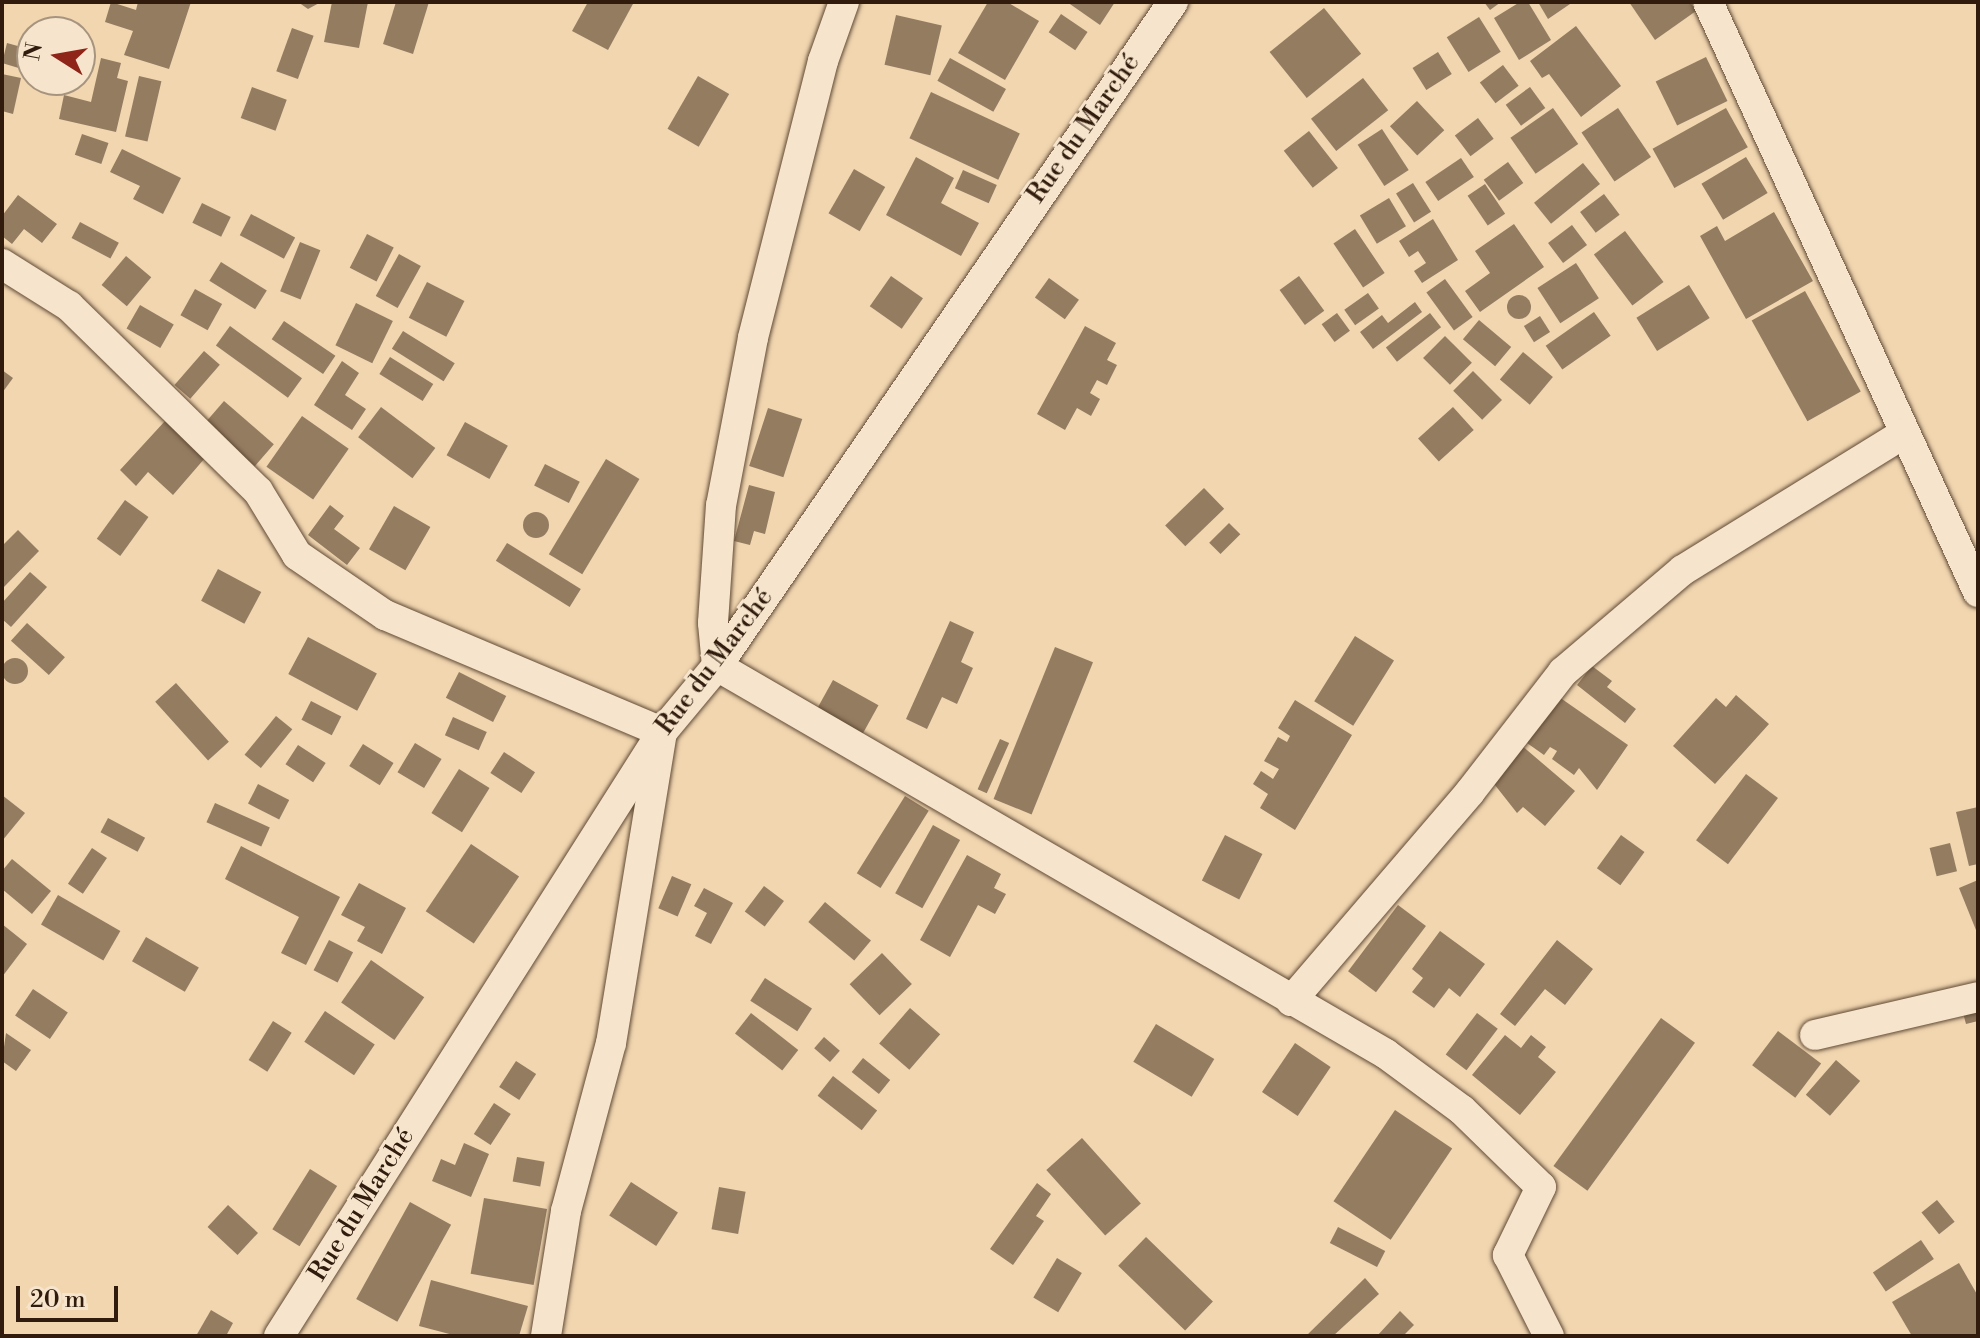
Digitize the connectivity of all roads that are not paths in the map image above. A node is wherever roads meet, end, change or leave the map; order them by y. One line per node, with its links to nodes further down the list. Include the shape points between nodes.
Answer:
1 (844, 2): 7 (street, via 823,61 753,338 724,490 713,623)
2 (1173, 2): 7 (street, Rue du Marché)
3 (1708, 2): 5 (street)
4 (2, 264): 8 (street, via 69,306 258,491 297,555 385,615)
5 (1903, 434): 6 (street); 10 (street, via 1683,570 1563,672 1470,792)
6 (1978, 592)
7 (717, 666): 8 (street, Rue du Marché); 10 (street, via 871,759 1046,853)
8 (662, 732): 12 (street, Rue du Marché); 13 (street, via 611,1043 566,1211)
9 (1978, 997): 11 (street)
10 (1291, 1001): 14 (street, via 1386,1054 1462,1110 1541,1187 1508,1255)
11 (1815, 1035)
12 (279, 1336)
13 (546, 1336)
14 (1549, 1336)

